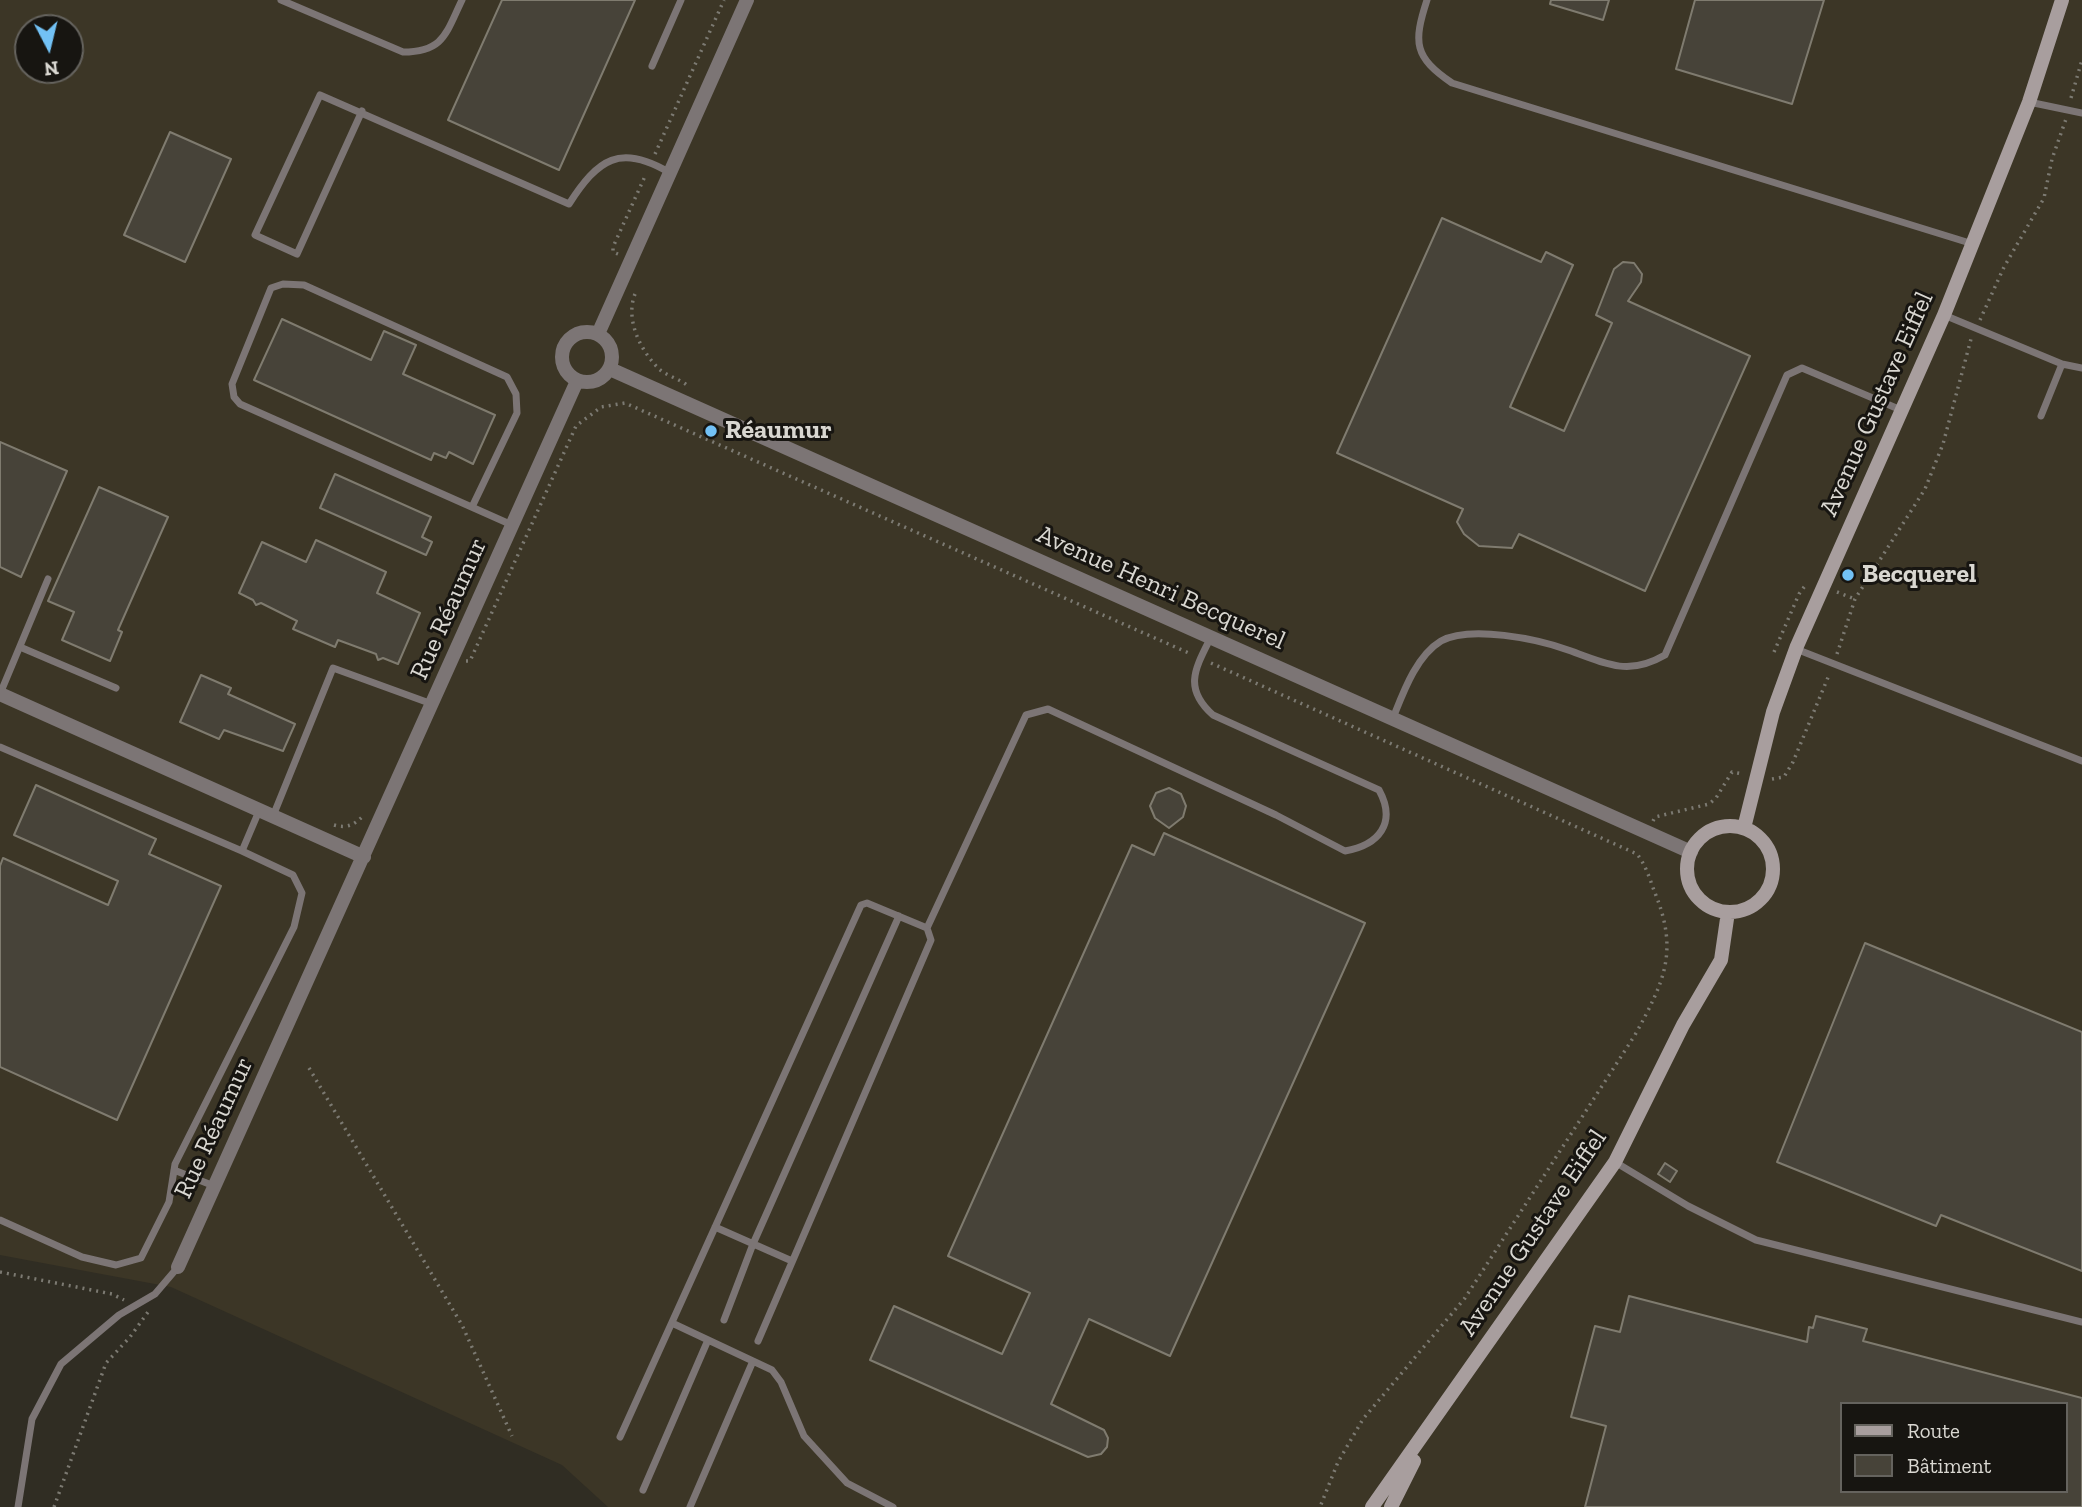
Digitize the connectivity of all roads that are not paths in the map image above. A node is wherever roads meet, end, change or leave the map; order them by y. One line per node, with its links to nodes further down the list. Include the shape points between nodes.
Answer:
1 (281, 0): 2 (lane, via 402,52 424,52 443,40)
2 (462, 0)
3 (681, 0): 7 (lane)
4 (747, 0): 11 (street)
5 (1427, 0): 12 (lane, via 1417,30 1419,49 1429,67 1452,83)
6 (2062, 0): 8 (street, Avenue Gustave Eiffel)
7 (652, 66)
8 (2029, 102): 10 (lane); 12 (street, Avenue Gustave Eiffel)
9 (362, 111): 9 (lane, via 297,254 255,235 320,95); 11 (lane, via 569,204 587,176 603,163 627,156)
10 (2082, 113)
11 (670, 173): 14 (street)
12 (1973, 244): 13 (street, Avenue Gustave Eiffel)
13 (1944, 315): 15 (lane); 19 (street, Avenue Gustave Eiffel)
14 (598, 334): 17 (street, via 612,353); 18 (street, via 582,333 564,347 563,363)
15 (2062, 364): 16 (lane); 20 (lane)
16 (2082, 368)
17 (610, 369): 18 (street, via 599,380); 24 (street, Avenue Henri Becquerel)
18 (577, 380): 22 (street, Rue Réaumur)
19 (1902, 410): 26 (street, Avenue Gustave Eiffel); 30 (lane, via 1802,368 1787,375 1665,655 1648,665 1615,667 1562,648 1487,632 1441,641 1412,671)
20 (2041, 416)
21 (472, 507): 21 (lane, via 517,413 516,394 507,377 304,285 271,288 232,384 240,404); 22 (lane)
22 (513, 525): 29 (street, Rue Réaumur)
23 (48, 579): 25 (lane)
24 (1211, 637): 30 (street, Avenue Henri Becquerel); 40 (lane, via 1194,677 1198,701 1213,715 1379,790 1387,804 1387,817 1371,843 1345,851 1048,709 1036,710 1026,715)
25 (20, 647): 27 (lane); 28 (lane)
26 (1796, 649): 32 (lane); 34 (street, Avenue Gustave Eiffel, via 1773,712)
27 (116, 688)
28 (0, 694): 33 (street)
29 (433, 705): 33 (lane, via 333,668); 37 (street, Rue Réaumur)
30 (1392, 718): 36 (street, Avenue Henri Becquerel)
31 (0, 747): 35 (lane)
32 (2082, 761)
33 (266, 814): 35 (lane); 37 (street)
34 (1744, 828): 36 (street, via 1719,828 1698,841); 38 (street, via 1766,845 1772,857 1771,884 1754,905)
35 (242, 851): 42 (lane, via 293,875 302,893 294,927)
36 (1691, 852): 38 (street, via 1688,879 1693,892 1714,909)
37 (364, 857): 43 (street, Rue Réaumur)
38 (1728, 912): 41 (street, Avenue Gustave Eiffel, via 1721,960)
39 (899, 916): 40 (lane); 45 (lane, via 867,903 861,905); 46 (lane)
40 (927, 928): 47 (lane, via 930,940)
41 (1615, 1162): 50 (lane, via 1756,1240); 55 (street, Avenue Gustave Eiffel)
42 (174, 1170): 43 (lane); 44 (lane, via 169,1202 141,1258 116,1265 82,1257)
43 (214, 1186): 48 (street, Rue Réaumur)
44 (0, 1220)
45 (715, 1227): 46 (lane); 51 (lane)
46 (753, 1244): 47 (lane); 49 (lane)
47 (792, 1261): 53 (lane)
48 (178, 1267): 58 (lane, via 155,1294 119,1315 61,1364 32,1419)
49 (724, 1320)
50 (2082, 1322)
51 (672, 1323): 52 (lane); 56 (lane)
52 (708, 1340): 54 (lane); 57 (lane)
53 (758, 1340)
54 (753, 1362): 59 (lane); 60 (lane, via 772,1370 804,1436 847,1483)
55 (1433, 1421): 61 (street, Avenue Gustave Eiffel); 62 (street, Avenue Gustave Eiffel)
56 (620, 1437)
57 (643, 1490)
58 (18, 1507)
59 (690, 1507)
60 (893, 1507)
61 (1372, 1507)
62 (1391, 1507)

